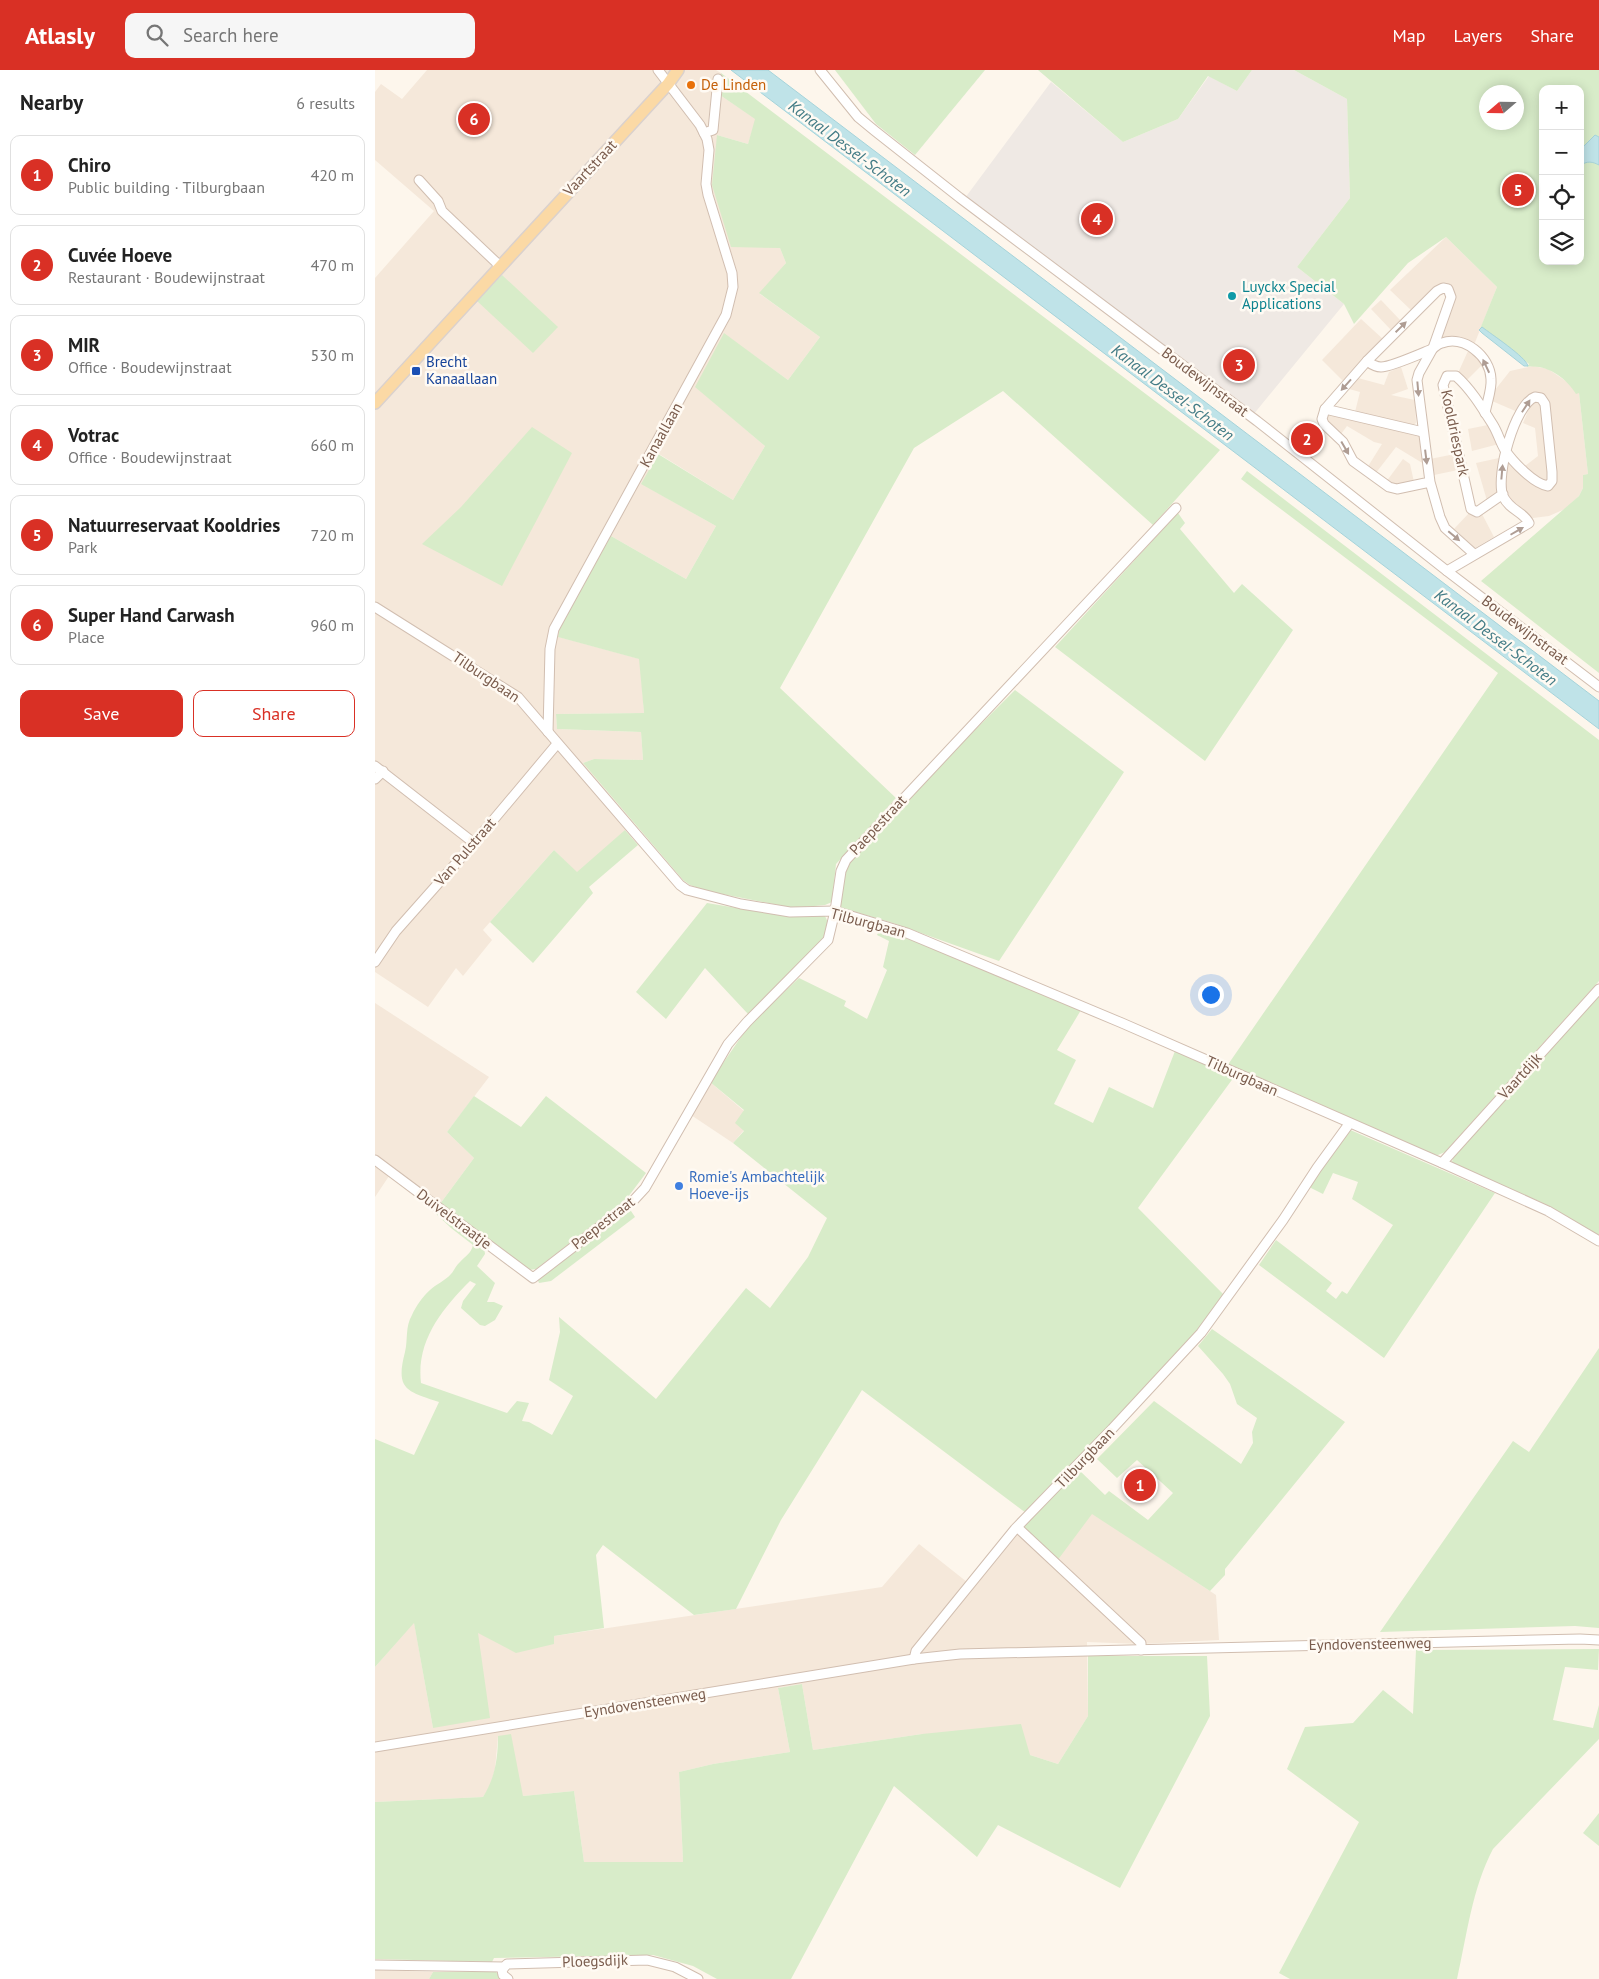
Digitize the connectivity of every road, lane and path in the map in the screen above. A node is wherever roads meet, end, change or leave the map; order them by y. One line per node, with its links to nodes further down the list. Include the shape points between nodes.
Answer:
1 (658, 70): 5 (street, Kanaallaan)
2 (678, 70): 5 (main road, Vaartstraat)
3 (820, 70): 20 (street, Boudewijnstraat, via 858,116 875,131 1257,421)
4 (718, 79): 6 (street, via 713,130)
5 (668, 84): 6 (street, Kanaallaan); 8 (main road, Vaartstraat)
6 (704, 133): 23 (street, Kanaallaan, via 709,150 707,184 732,273 731,300 695,375 554,629 549,649)
7 (419, 180): 8 (street, via 438,201 442,211)
8 (500, 266): 11 (main road, Vaartstraat)
9 (1433, 348): 10 (street, via 1391,365 1381,367); 10 (street, Kooldriespark, one-way to 9, via 1437,290 1448,288 1451,297); 13 (street, one-way to 9, via 1491,378 1480,354 1457,341); 14 (street, Kooldriespark, one-way to 14, via 1417,380)
10 (1367, 362): 12 (street, Kooldriespark, one-way to 12)
11 (375, 403)
12 (1325, 409): 14 (street, Kooldriespark); 16 (street, one-way to 16, via 1324,424 1343,442 1353,461 1389,487 1397,489)
13 (1485, 413): 15 (street, Kooldriespark); 17 (street, Kooldriespark, via 1456,376 1447,376 1443,385 1471,509 1477,512 1484,509)
14 (1423, 432): 16 (street, Kooldriespark, one-way to 16)
15 (1505, 450): 15 (street, Kooldriespark, one-way to 15, via 1526,403 1541,398 1545,404 1552,481 1548,486 1539,485); 17 (street, Kooldriespark, one-way to 15, via 1501,475)
16 (1430, 482): 19 (street, Kooldriespark, one-way to 19, via 1445,528)
17 (1503, 494): 19 (street, one-way to 17, via 1529,523 1526,517 1512,509)
18 (1176, 508): 29 (street, Paepestraat, via 845,860)
19 (1474, 554): 20 (street)
20 (1447, 571): 22 (street, Boudewijnstraat)
21 (375, 607): 23 (street, Tilburgbaan, via 518,697)
22 (1599, 687)
23 (548, 732): 24 (street, Tilburgbaan)
24 (557, 744): 28 (street, Van Pulstraat); 29 (street, Tilburgbaan, via 687,890 790,912)
25 (375, 766): 26 (street)
26 (383, 771): 27 (street); 28 (street)
27 (375, 779)
28 (474, 843): 30 (street, Van Pulstraat, via 396,931)
29 (835, 911): 32 (street, Tilburgbaan, via 907,933 979,962); 36 (street, Paepestraat, via 828,940 728,1044 645,1188 633,1201)
30 (375, 962)
31 (1599, 989): 34 (street, Vaartdijk)
32 (1349, 1124): 34 (street, Tilburgbaan); 37 (street, Tilburgbaan, via 1201,1333)
33 (375, 1160): 36 (street, Duivelstraatje)
34 (1442, 1163): 35 (street, Tilburgbaan, via 1548,1211)
35 (1599, 1241)
36 (533, 1278)
37 (1018, 1528): 39 (street, via 1141,1643); 40 (street, via 916,1651)
38 (1599, 1640): 39 (street, Eyndovensteenweg)
39 (1141, 1650): 40 (street, Eyndovensteenweg)
40 (914, 1658): 41 (street, Eyndovensteenweg)
41 (375, 1747)
42 (375, 1965): 43 (street, Ploegsdijk)
43 (504, 1966): 44 (street, via 503,1975); 45 (street, Ploegsdijk, via 647,1960 675,1966)
44 (508, 1979)
45 (699, 1979)

